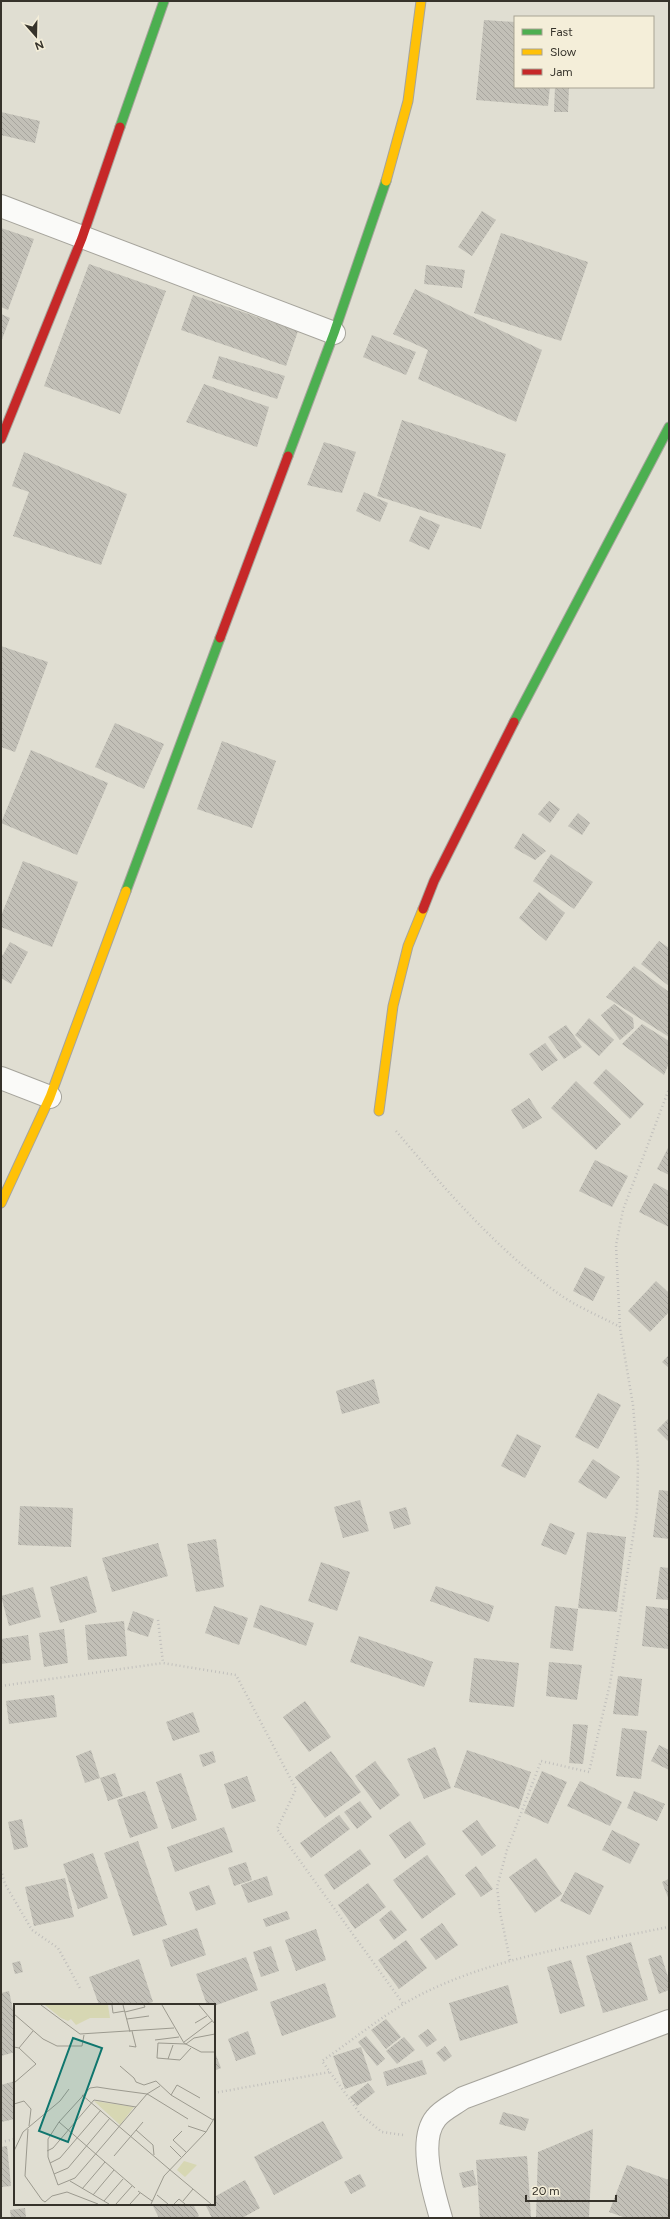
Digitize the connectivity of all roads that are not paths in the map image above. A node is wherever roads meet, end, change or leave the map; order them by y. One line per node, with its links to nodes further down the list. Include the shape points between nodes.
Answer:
1 (164, 1): 4 (street)
2 (421, 1): 5 (street, via 408,101 394,158)
3 (1, 206): 4 (street)
4 (82, 238): 5 (street); 7 (street)
5 (334, 333): 9 (street)
6 (669, 426): 10 (street, via 547,657 434,881 408,946 393,1006)
7 (1, 438)
8 (1, 1078): 9 (street)
9 (50, 1096): 11 (street)
10 (379, 1111)
11 (1, 1203)
12 (669, 2021): 13 (street, via 463,2098 435,2119 427,2139 432,2183)
13 (441, 2218)

